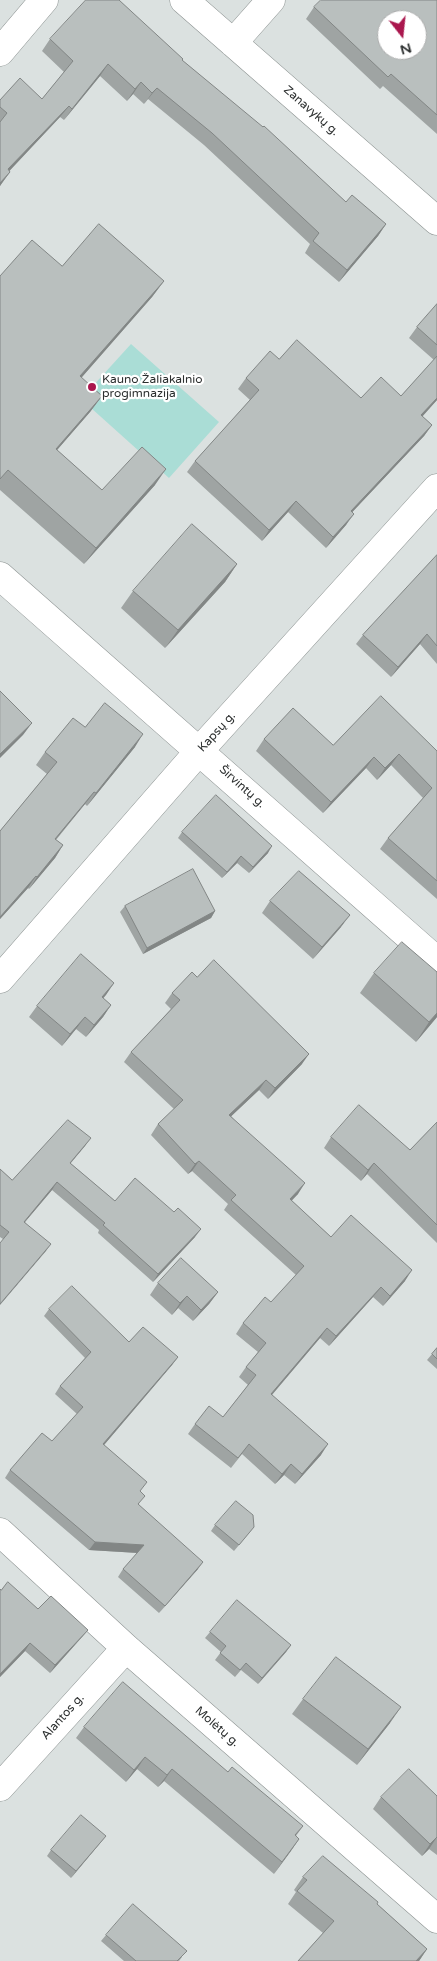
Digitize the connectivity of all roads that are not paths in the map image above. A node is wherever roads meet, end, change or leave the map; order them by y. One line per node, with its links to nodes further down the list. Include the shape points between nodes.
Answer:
1 (44, 0): 5 (street)
2 (184, 0): 4 (street, Zanavykų g.)
3 (270, 0): 4 (street)
4 (233, 43): 6 (street, Zanavykų g.)
5 (0, 52)
6 (437, 222)
7 (437, 488): 9 (street, Kapsų g.)
8 (0, 576): 9 (street, Širvintų g.)
9 (200, 750): 10 (street, Širvintų g.); 11 (street, Kapsų g.)
10 (437, 960)
11 (0, 979)
12 (0, 1532): 13 (street, Molėtų g.)
13 (126, 1648): 14 (street, Alantos g.); 15 (street, Molėtų g.)
14 (0, 1786)
15 (437, 1919)

